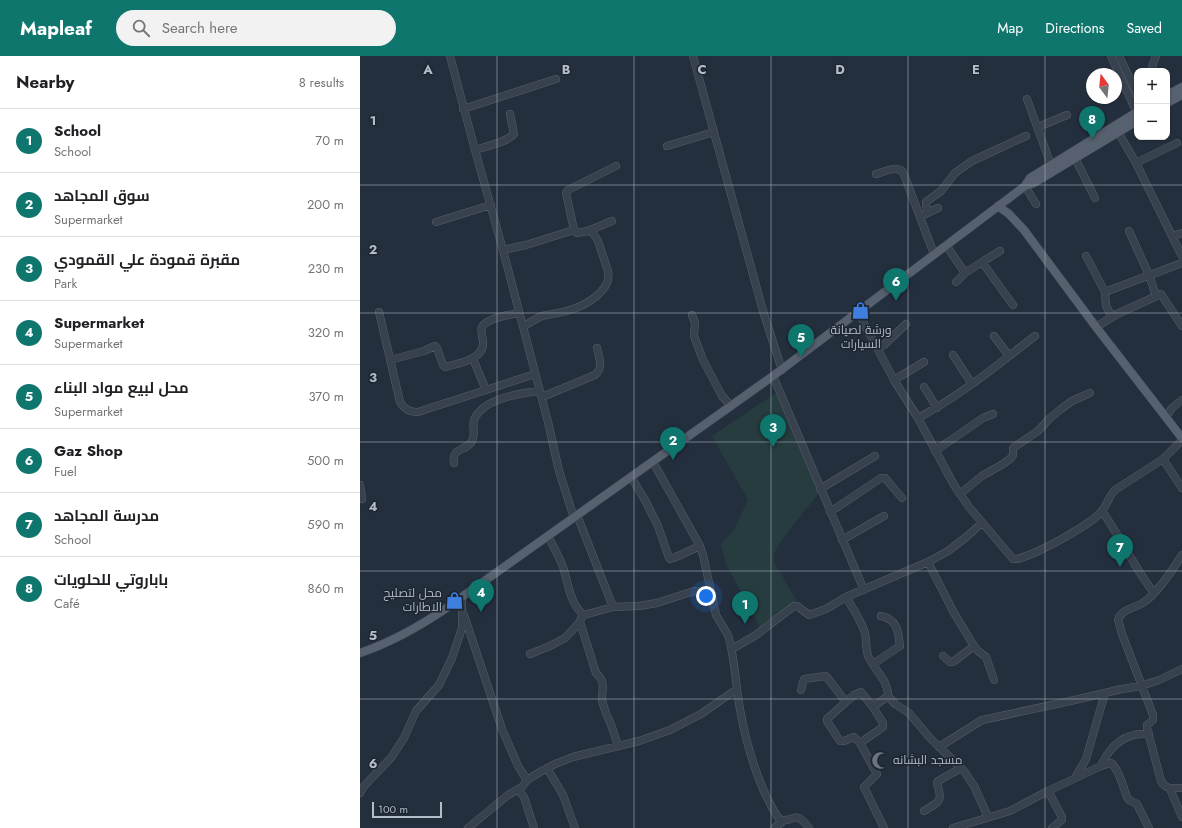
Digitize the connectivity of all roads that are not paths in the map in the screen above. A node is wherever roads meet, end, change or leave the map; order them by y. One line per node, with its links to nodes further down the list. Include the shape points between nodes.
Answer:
1 (450, 56): 15 (street)
2 (693, 56): 21 (street)
3 (1111, 56): 14 (street)
4 (1119, 56): 9 (street)
5 (1156, 56): 6 (street)
6 (1152, 67)
7 (556, 79): 15 (street)
8 (1182, 87): 10 (main road)
9 (1134, 88)
10 (1170, 93)
11 (1182, 95): 13 (main road)
12 (1027, 100): 20 (street)
13 (1170, 101)
14 (1134, 106)
15 (463, 109): 26 (street)
16 (510, 114): 26 (street, via 514,134 512,137)
17 (1067, 115): 20 (street)
18 (1134, 115): 29 (main road)
19 (1134, 123): 22 (main road)
20 (1038, 127): 29 (street)
21 (714, 132): 25 (street); 81 (street)
22 (1118, 132): 27 (main road); 28 (street)
23 (1026, 136): 39 (street, via 972,161 955,173 941,192 926,202)
24 (1177, 143): 28 (street)
25 (667, 146)
26 (475, 150): 36 (street)
27 (1075, 158): 32 (main road); 34 (street)
28 (1136, 163): 48 (street)
29 (1051, 165): 32 (main road, via 1030,178)
30 (616, 166): 44 (street, via 566,192)
31 (876, 174): 40 (street, via 896,169 902,171)
32 (1025, 186): 33 (main road); 35 (street)
33 (1010, 197): 37 (main road); 41 (main road)
34 (1095, 198)
35 (1036, 204)
36 (491, 205): 43 (street); 50 (street)
37 (998, 206): 41 (main road); 49 (main road)
38 (938, 208): 39 (street)
39 (928, 212): 40 (street)
40 (920, 216): 52 (street)
41 (1012, 216): 71 (main road)
42 (612, 221): 45 (street)
43 (436, 222)
44 (574, 230): 45 (street, via 578,233); 50 (street, via 540,242)
45 (588, 231): 70 (street, via 598,241 608,271 605,287 594,298 579,306 537,318)
46 (1128, 231): 58 (street)
47 (1182, 233): 48 (street)
48 (1172, 236): 54 (street)
49 (946, 245): 52 (main road); 57 (street)
50 (503, 250): 65 (street)
51 (1000, 251): 55 (street)
52 (934, 254): 64 (main road)
53 (1086, 256): 60 (street)
54 (1182, 256)
55 (982, 262): 57 (street); 62 (street)
56 (1182, 263): 58 (street)
57 (965, 273): 59 (street)
58 (1150, 275): 60 (street); 61 (street)
59 (956, 282)
60 (1105, 292): 67 (street, via 1106,306)
61 (1156, 296): 67 (street); 69 (street, via 1161,294)
62 (1013, 305)
63 (379, 312): 79 (street)
64 (858, 312): 75 (street); 81 (main road)
65 (519, 313): 70 (street); 78 (street, via 490,320 482,327 484,343)
66 (692, 315): 91 (street, via 695,323 694,336 702,360 722,396)
67 (1112, 317): 71 (street)
68 (906, 324): 75 (street)
69 (1182, 326)
70 (523, 327): 82 (street)
71 (1096, 327): 94 (main road)
72 (994, 336): 77 (street)
73 (1035, 336): 77 (street)
74 (597, 348): 89 (street, via 601,364 595,375)
75 (878, 349): 84 (street)
76 (953, 355): 85 (street)
77 (1009, 356): 85 (street)
78 (473, 359): 79 (street, via 445,366 435,346); 87 (street)
79 (390, 360): 87 (street, via 400,402 404,408 413,412)
80 (924, 362): 84 (street)
81 (782, 370): 83 (main road)
82 (536, 374): 87 (street); 89 (street)
83 (773, 376): 91 (main road); 105 (street)
84 (894, 380): 95 (street)
85 (972, 384): 92 (street)
86 (924, 387): 92 (street)
87 (486, 390)
88 (1090, 393): 106 (street, via 1072,401 1054,414 1038,431 1013,448 1013,455 1003,464 982,476)
89 (541, 394): 101 (street, via 524,393 482,409 474,421 475,435 472,442 456,452); 111 (street, via 560,471)
90 (1182, 400): 94 (street)
91 (731, 406): 100 (main road)
92 (937, 408): 95 (street)
93 (993, 414): 97 (street, via 983,418)
94 (1166, 417): 96 (main road)
95 (918, 418): 97 (street)
96 (1182, 439): 99 (street)
97 (935, 451): 106 (street)
98 (875, 456): 105 (street)
99 (1163, 459): 104 (street); 109 (street, via 1115,490)
100 (653, 462): 102 (main road); 116 (street)
101 (454, 463)
102 (631, 477): 111 (main road); 116 (street, via 658,526 669,558)
103 (360, 485): 108 (street)
104 (1182, 488)
105 (820, 489): 110 (street)
106 (960, 494): 113 (street)
107 (902, 498): 110 (street, via 885,478 881,478)
108 (362, 500)
109 (1102, 511): 113 (street, via 1075,532 1017,559 1012,558); 121 (street)
110 (830, 512): 115 (street)
111 (575, 516): 114 (main road); 124 (street)
112 (884, 516): 115 (street)
113 (982, 523): 118 (street, via 954,546)
114 (548, 536): 122 (main road); 126 (street, via 562,565 574,603)
115 (842, 540): 119 (street)
116 (700, 546): 120 (street)
117 (1182, 557): 121 (street)
118 (928, 562): 119 (street); 129 (street)
119 (864, 590): 123 (street)
120 (711, 593): 124 (street, via 694,591 657,603); 130 (street, via 716,615 728,635)
121 (1154, 593): 137 (street, via 1144,602 1126,610 1118,619)
122 (462, 597): 125 (street); 131 (main road, via 407,633)
123 (846, 597): 130 (street, via 810,615 794,606); 134 (street, via 862,624 867,654)
124 (613, 607): 126 (street)
125 (462, 609): 152 (street, via 502,729); 157 (street, via 462,628 439,685 416,711 404,738 391,758)
126 (584, 615): 128 (street)
127 (881, 616): 134 (street, via 889,618 896,625 900,646)
128 (580, 622): 132 (street, via 565,638); 146 (street, via 596,673 603,682 602,698 605,711)
129 (974, 646): 133 (street, via 954,662); 136 (street, via 986,657)
130 (732, 650): 138 (street)
131 (360, 653)
132 (530, 654)
133 (943, 656)
134 (873, 664): 141 (street, via 886,685)
135 (1182, 669): 137 (street)
136 (994, 680)
137 (1141, 686): 140 (street); 144 (street, via 1153,717 1147,725)
138 (737, 689): 146 (street, via 681,725 650,738); 161 (street, via 754,767 778,817)
139 (801, 690): 142 (street, via 804,679 826,676)
140 (1105, 693): 147 (street, via 982,720); 151 (street, via 1086,759)
141 (888, 696): 143 (street); 147 (street, via 909,713)
142 (846, 702): 143 (street, via 861,692); 145 (street, via 827,721 840,741 854,737)
143 (873, 707): 145 (street, via 883,726)
144 (1149, 734): 148 (street, via 1138,734 1123,739 1110,750); 154 (street, via 1161,780 1163,785)
145 (860, 743): 167 (street, via 877,774 864,787)
146 (618, 746): 149 (street, via 573,757)
147 (939, 747): 150 (street)
148 (1101, 766): 151 (street); 170 (street, via 1113,764 1128,800 1137,804)
149 (547, 768): 152 (street); 164 (street, via 563,795)
150 (961, 768): 158 (street, via 938,781 940,799); 159 (street, via 974,786)
151 (1075, 778): 156 (street)
152 (527, 780): 155 (street)
153 (1182, 788): 154 (street)
154 (1170, 789): 160 (street)
155 (518, 790): 162 (street, via 508,795); 163 (street, via 524,797)
156 (1048, 791): 159 (street, via 1010,811); 169 (street, via 1062,817 1062,820)
157 (360, 793)
158 (924, 811)
159 (988, 817): 168 (street)
160 (1182, 817)
161 (785, 820): 165 (street); 166 (street, via 800,818)
162 (468, 828)
163 (534, 828)
164 (575, 828)
165 (774, 828)
166 (809, 828)
167 (884, 828)
168 (953, 828)
169 (1052, 828)
170 (1149, 828)

